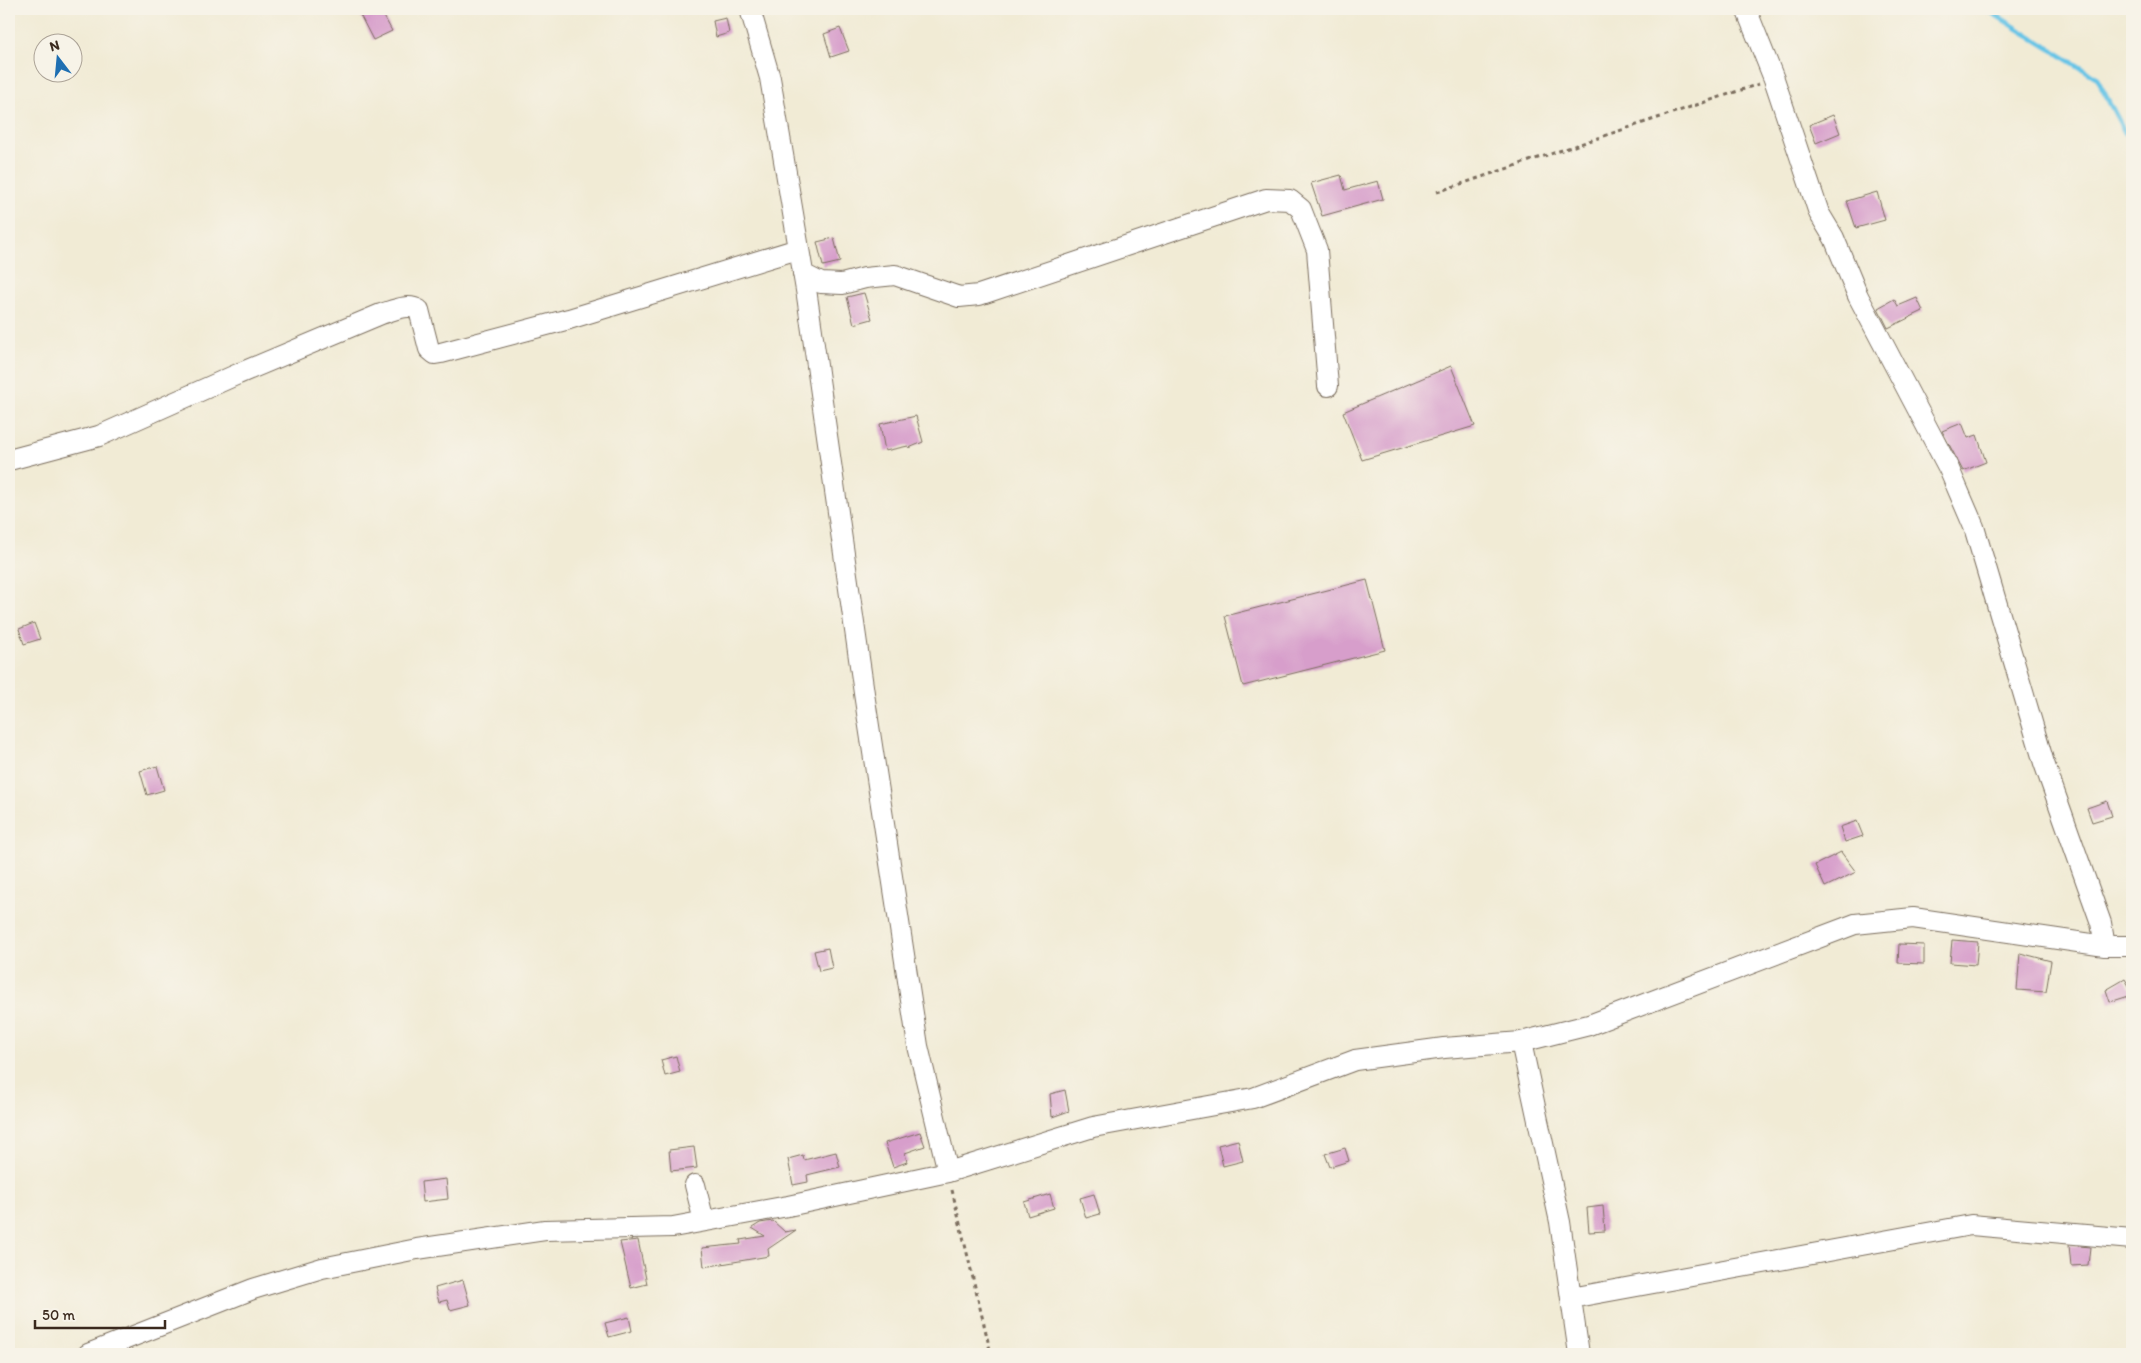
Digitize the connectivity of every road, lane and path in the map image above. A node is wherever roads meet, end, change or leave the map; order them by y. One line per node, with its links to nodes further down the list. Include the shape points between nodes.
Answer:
1 (750, 9): 5 (street, via 770,78)
2 (1746, 9): 3 (street)
3 (1774, 79): 4 (path); 9 (street, via 1819,213 1834,238 1858,296 1949,469 1974,527 2044,763 2101,923)
4 (1437, 192)
5 (798, 249): 6 (street); 8 (street, via 569,319 435,354 429,349 419,310 413,306 403,307 238,374 99,436)
6 (803, 274): 7 (street, via 821,283 842,284 895,275 958,297 980,295 1266,199 1290,200 1301,209 1317,250); 12 (street, via 916,1036)
7 (1328, 386)
8 (9, 460)
9 (2105, 946): 10 (street); 11 (street, via 1912,918 1855,924 1589,1024)
10 (2132, 946)
11 (1521, 1042): 12 (street, via 1355,1060 1253,1098 1093,1127); 16 (street, via 1560,1222)
12 (948, 1172): 14 (street); 18 (path)
13 (695, 1185): 14 (street)
14 (704, 1221): 17 (street, via 673,1227 545,1230 417,1249 322,1268 253,1289)
15 (2132, 1239): 16 (street, via 1971,1225)
16 (1571, 1298): 19 (street)
17 (88, 1354)
18 (991, 1354)
19 (1579, 1354)

